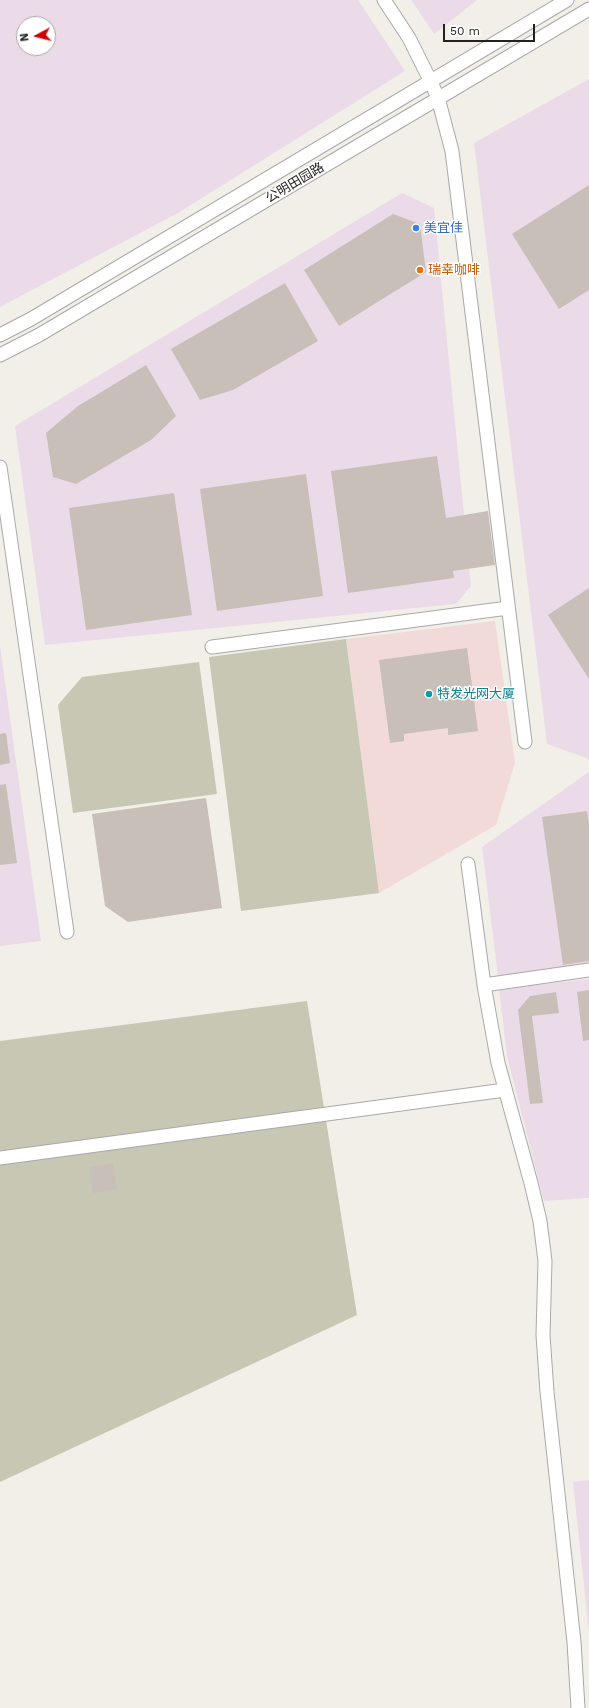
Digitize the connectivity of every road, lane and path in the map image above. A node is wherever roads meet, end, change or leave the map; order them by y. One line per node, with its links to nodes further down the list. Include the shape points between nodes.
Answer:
1 (384, 0): 4 (street, via 409,38)
2 (567, 0): 4 (street, 公明田园路)
3 (589, 9): 5 (street, 公明田园路)
4 (430, 80): 5 (street); 6 (street, 公明田园路)
5 (438, 98): 7 (street, 公明田园路, via 39,335); 9 (street, via 452,151)
6 (0, 335)
7 (0, 355)
8 (0, 467): 13 (street)
9 (508, 608): 10 (street); 11 (street)
10 (212, 647)
11 (525, 742)
12 (468, 864): 15 (street)
13 (67, 932)
14 (589, 970): 15 (street)
15 (484, 985): 16 (street)
16 (505, 1090): 17 (street); 18 (street, via 540,1221 545,1262 543,1335 547,1392 574,1642)
17 (0, 1158)
18 (578, 1708)

